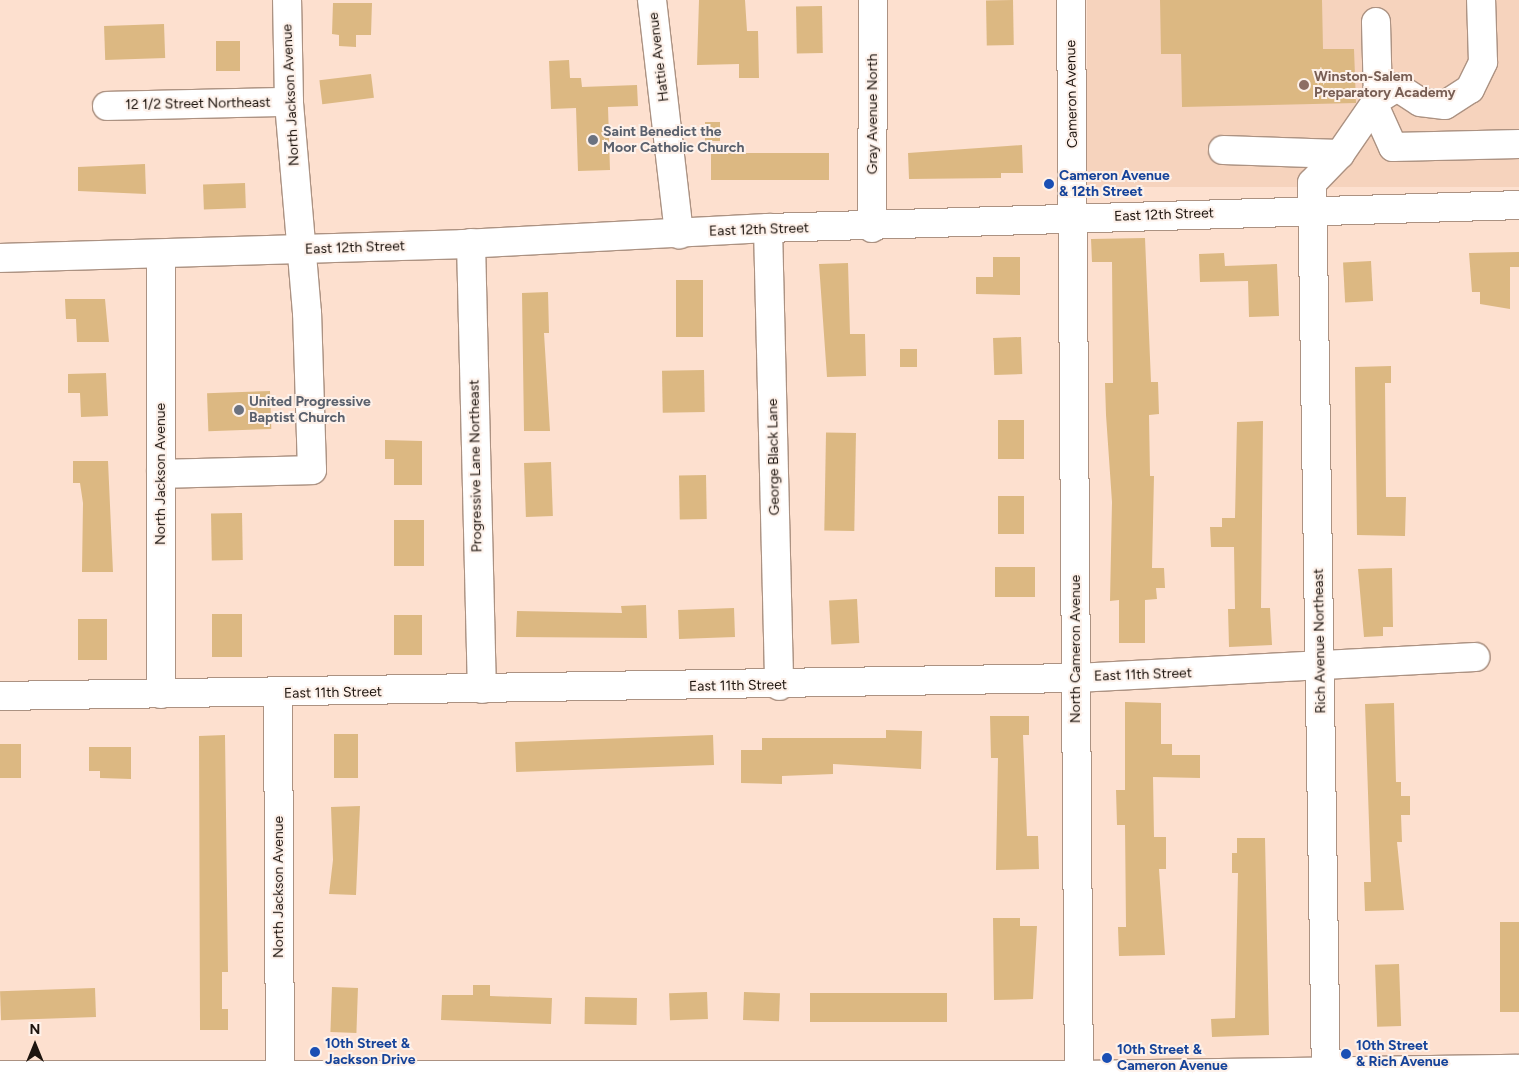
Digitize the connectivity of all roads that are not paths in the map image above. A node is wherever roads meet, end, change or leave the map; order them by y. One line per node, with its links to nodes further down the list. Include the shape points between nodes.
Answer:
1 (287, 0): 7 (street, North Jackson Avenue)
2 (652, 0): 18 (street, Hattie Avenue)
3 (873, 0): 17 (street, Gray Avenue North)
4 (1071, 0): 15 (street, Cameron Avenue)
5 (1481, 0): 8 (street, via 1483,62 1470,89 1445,105 1420,102 1396,87)
6 (1376, 22): 8 (street)
7 (289, 102): 9 (street, 12 1/2 Street Northeast); 20 (street, North Jackson Avenue)
8 (1376, 102): 10 (street, via 1393,147); 12 (street, Rich Avenue Northeast)
9 (108, 106)
10 (1519, 144)
11 (1223, 150): 12 (street)
12 (1340, 154): 14 (street, Rich Avenue Northeast, via 1312,183)
13 (1519, 205): 14 (street, East 12th Street)
14 (1314, 210): 15 (street, East 12th Street); 25 (street, Rich Avenue Northeast)
15 (1074, 218): 17 (street, East 12th Street); 26 (street, North Cameron Avenue)
16 (768, 228): 17 (street, East 12th Street); 18 (street, East 12th Street); 27 (street, George Black Lane)
17 (872, 228)
18 (679, 234): 19 (street, East 12th Street)
19 (471, 244): 20 (street, East 12th Street); 28 (street, Progressive Lane Northeast)
20 (301, 249): 21 (street, East 12th Street); 23 (street, North Jackson Avenue, via 312,470)
21 (161, 255): 22 (street, East 12th Street); 23 (street, North Jackson Avenue)
22 (0, 258)
23 (161, 474): 29 (street, North Jackson Avenue)
24 (1475, 657): 25 (street, East 11th Street)
25 (1321, 669): 26 (street, East 11th Street); 34 (street, Rich Avenue Northeast)
26 (1076, 678): 27 (street, East 11th Street); 38 (street, North Cameron Avenue)
27 (780, 686): 28 (street, East 11th Street)
28 (482, 690): 30 (street, East 11th Street)
29 (161, 694): 30 (street, East 11th Street); 31 (street, East 11th Street)
30 (278, 694): 35 (street, North Jackson Avenue)
31 (0, 696)
32 (1519, 1069): 34 (street)
33 (0, 1074): 35 (street)
34 (1326, 1076): 38 (street)
35 (280, 1077): 36 (street)
36 (517, 1078): 37 (street)
37 (757, 1078): 38 (street)
38 (1079, 1078)

